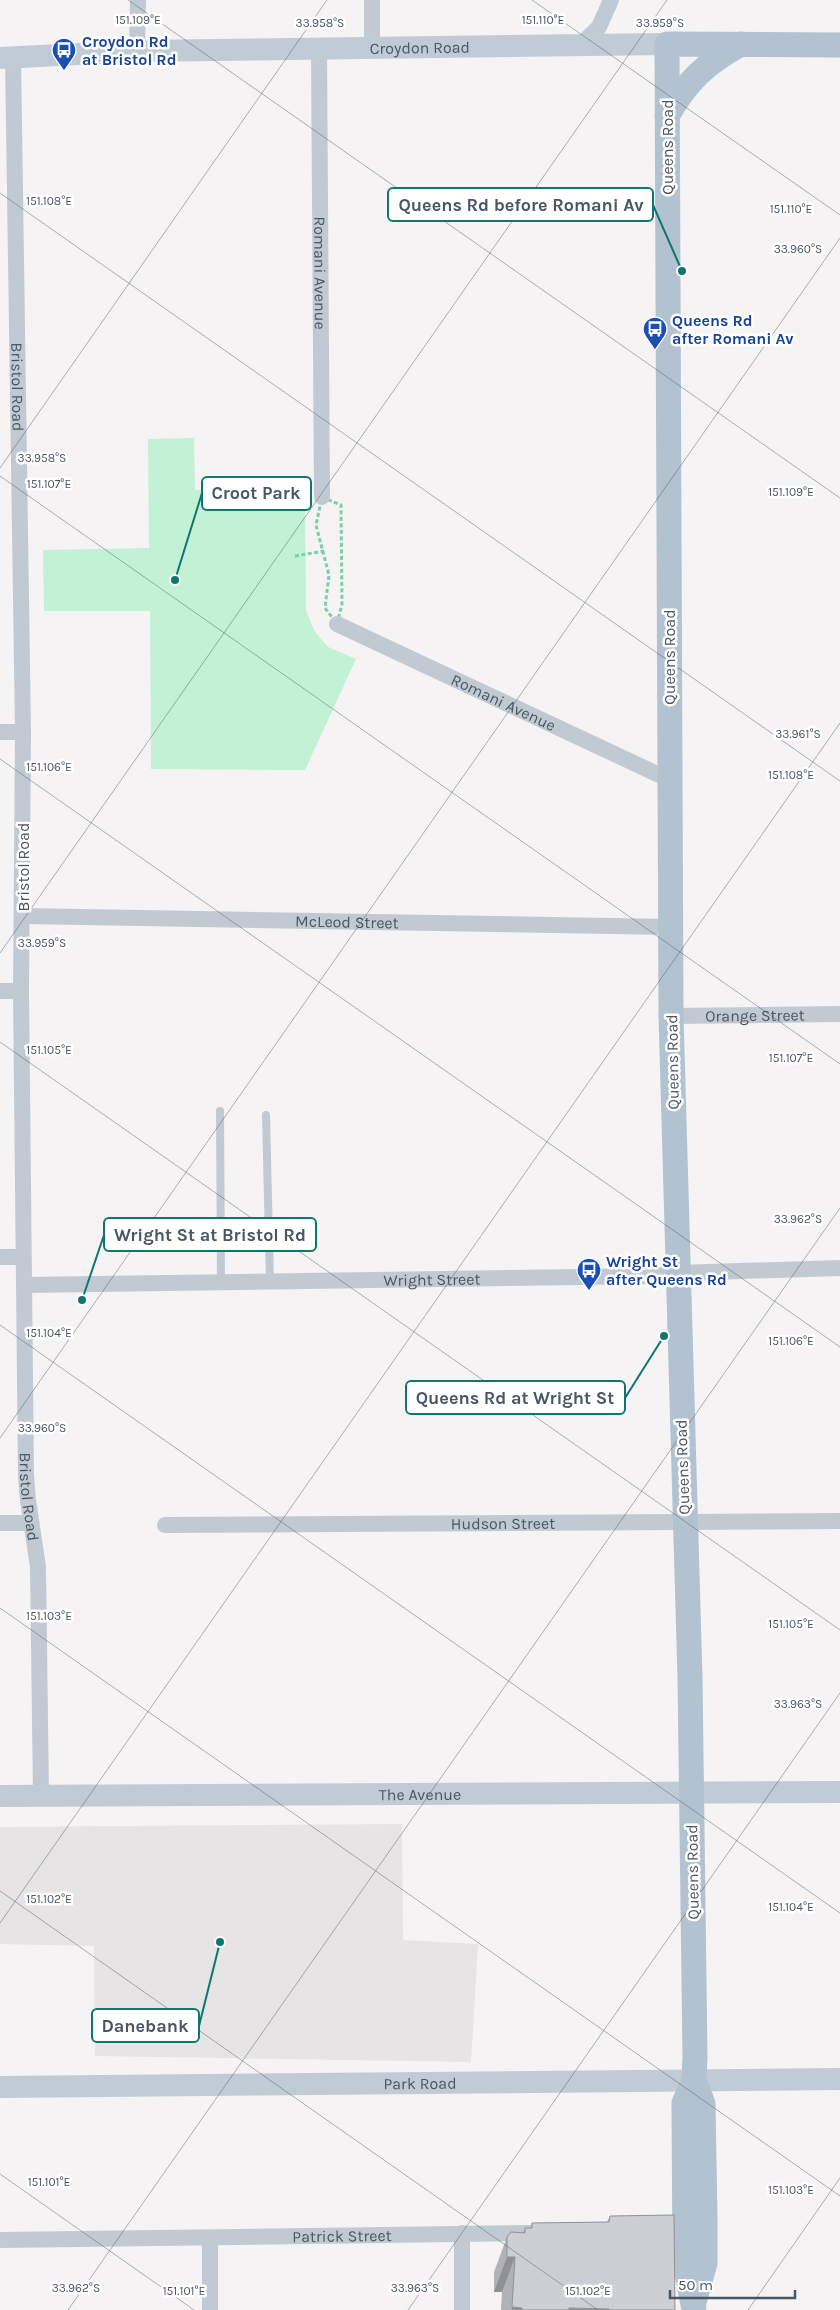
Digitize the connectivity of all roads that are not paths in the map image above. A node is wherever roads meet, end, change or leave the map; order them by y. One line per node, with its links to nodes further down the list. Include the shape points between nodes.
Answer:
1 (138, 0): 10 (street)
2 (372, 0): 9 (street)
3 (610, 2): 7 (street, via 599,27)
4 (742, 43): 5 (main road, Croydon Road); 6 (main road, Croydon Road); 12 (main road, via 706,65 691,79)
5 (667, 44): 7 (street, Croydon Road); 12 (main road, Queens Road)
6 (840, 45)
7 (579, 46): 9 (street, Croydon Road)
8 (318, 49): 9 (street, Croydon Road); 10 (street, Croydon Road); 13 (street, Romani Avenue)
9 (372, 49)
10 (137, 51): 11 (street, Croydon Road)
11 (7, 58): 16 (street, Bristol Road)
12 (667, 116): 17 (main road, Queens Road)
13 (322, 497)
14 (337, 624): 17 (street, Romani Avenue)
15 (0, 732): 16 (street)
16 (23, 732): 18 (street, Bristol Road)
17 (670, 780): 19 (main road, Queens Road)
18 (22, 916): 19 (street, McLeod Street); 21 (street, Bristol Road)
19 (670, 927): 23 (main road, Queens Road)
20 (0, 991): 21 (street)
21 (21, 991): 27 (street, Bristol Road)
22 (840, 1014): 23 (street, Orange Street)
23 (670, 1016): 29 (main road, Queens Road)
24 (220, 1111): 30 (lane)
25 (266, 1115): 31 (lane)
26 (0, 1257): 27 (street)
27 (24, 1257): 32 (street, Bristol Road)
28 (840, 1268): 29 (street, Wright Street)
29 (677, 1273): 31 (street, Wright Street, via 645,1277); 34 (main road, Queens Road)
30 (221, 1282): 31 (street, Wright Street); 32 (street, Wright Street)
31 (270, 1282)
32 (24, 1285): 36 (street, Bristol Road, via 26,1476)
33 (840, 1521): 34 (street, Hudson Street)
34 (684, 1522): 37 (street, Hudson Street); 39 (main road, Queens Road)
35 (0, 1523): 36 (street)
36 (31, 1523): 41 (street, Bristol Road, via 38,1567)
37 (165, 1525)
38 (840, 1792): 39 (street, The Avenue)
39 (691, 1794): 41 (street, The Avenue); 43 (main road, Queens Road)
40 (0, 1796): 41 (street, The Avenue)
41 (41, 1796)
42 (840, 2079): 43 (street, Park Road)
43 (694, 2080): 44 (street, Park Road); 49 (main road, Queens Road, via 703,2104 705,2218 705,2262); 49 (main road, Queens Road, via 684,2103 678,2232)
44 (0, 2087)
45 (462, 2233): 46 (street, Patrick Street); 47 (street, Patrick Street); 51 (street)
46 (552, 2233)
47 (210, 2238): 48 (street, Patrick Street); 50 (street)
48 (0, 2240)
49 (694, 2306)
50 (210, 2310)
51 (462, 2310)

